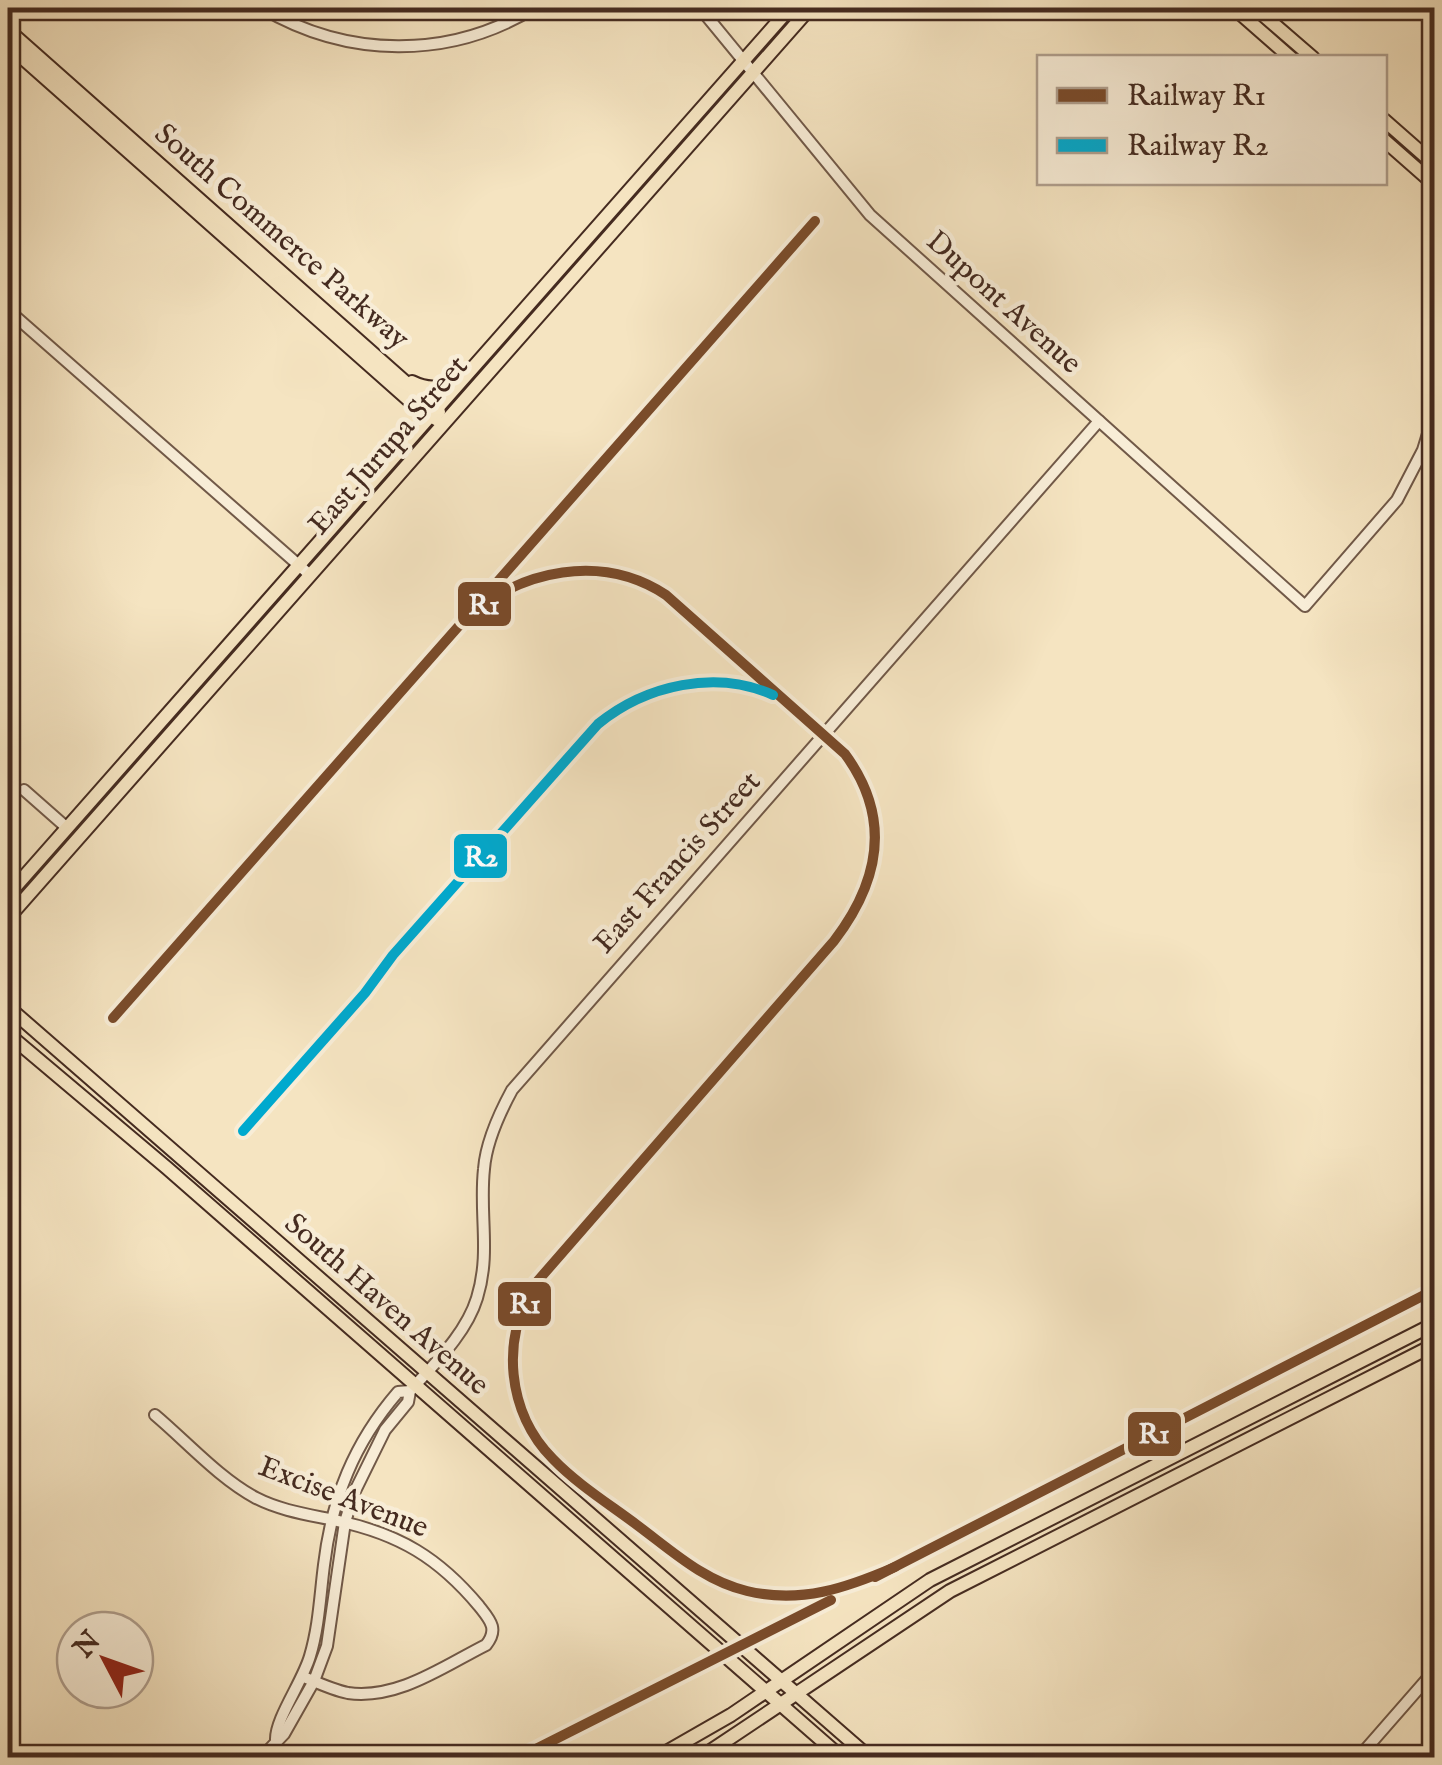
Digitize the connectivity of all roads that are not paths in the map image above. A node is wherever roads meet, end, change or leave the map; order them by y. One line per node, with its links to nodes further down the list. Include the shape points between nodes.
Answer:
1 (262, 8): 2 (street, via 330,38 386,47 468,38)
2 (534, 8)
3 (700, 8): 12 (street, Dupont Avenue)
4 (790, 8): 12 (main road, East Jurupa Street)
5 (810, 8): 12 (main road, East Jurupa Street)
6 (1234, 8): 10 (main road)
7 (1254, 8): 11 (main road)
8 (8, 30): 19 (main road, South Commerce Parkway)
9 (8, 45): 21 (main road, South Commerce Parkway)
10 (1287, 55)
11 (1309, 55)
12 (747, 66): 18 (main road, East Jurupa Street); 21 (main road, East Jurupa Street); 22 (street, Dupont Avenue, via 868,214)
13 (1387, 123): 15 (main road)
14 (1387, 143): 16 (main road)
15 (1434, 164)
16 (1434, 184)
17 (9, 313): 23 (street)
18 (469, 373): 19 (main road, via 430,388); 21 (main road, East Jurupa Street)
19 (401, 377): 21 (main road, South Commerce Parkway)
20 (1434, 414): 22 (street, Dupont Avenue, via 1397,500 1305,606)
21 (437, 416): 23 (main road, East Jurupa Street); 24 (main road, East Jurupa Street)
22 (1099, 421): 37 (street, East Francis Street, via 512,1090 484,1166 486,1248 476,1302)
23 (298, 564): 24 (street); 25 (main road, East Jurupa Street)
24 (310, 575): 26 (main road, East Jurupa Street)
25 (230, 641): 26 (main road, via 193,692); 27 (main road, East Jurupa Street)
26 (194, 706): 29 (main road, East Jurupa Street)
27 (159, 720): 29 (main road, via 160,734); 30 (main road, East Jurupa Street)
28 (24, 790): 30 (street)
29 (118, 791): 32 (main road, East Jurupa Street)
30 (66, 826): 31 (main road, East Jurupa Street)
31 (8, 895)
32 (8, 918)
33 (8, 1007): 37 (main road, South Haven Avenue)
34 (8, 1034): 38 (main road, South Haven Avenue)
35 (1434, 1324): 44 (main road, via 930,1580)
36 (1434, 1345): 46 (main road, via 950,1590)
37 (426, 1373): 38 (street, East Francis Street); 44 (main road, South Haven Avenue)
38 (413, 1388): 40 (street, East Francis Street, via 398,1392 363,1436); 41 (street, East Francis Street, via 370,1458); 45 (main road, South Haven Avenue)
39 (155, 1415): 40 (street, Excise Avenue, via 258,1498)
40 (331, 1519): 41 (street, Excise Avenue); 43 (street, East Francis Street)
41 (345, 1522): 43 (street, East Francis Street, via 330,1627); 43 (street, Excise Avenue, via 437,1561 493,1624 490,1641 381,1693 348,1692)
42 (1434, 1671): 53 (street)
43 (309, 1679): 48 (street, East Francis Street)
44 (780, 1679): 45 (main road); 46 (main road, South Haven Avenue)
45 (766, 1689): 47 (main road, South Haven Avenue); 49 (main road)
46 (797, 1693): 47 (main road); 52 (main road, South Haven Avenue)
47 (781, 1703): 50 (main road); 51 (main road, South Haven Avenue)
48 (261, 1758)
49 (656, 1758)
50 (700, 1758)
51 (842, 1758)
52 (870, 1758)
53 (1358, 1758)

